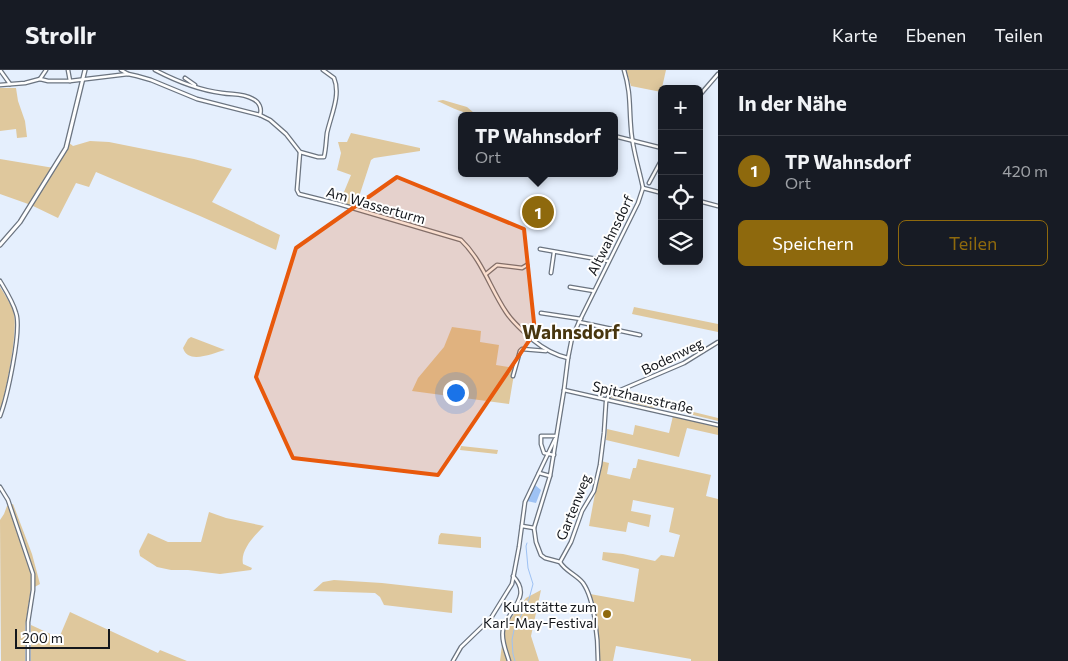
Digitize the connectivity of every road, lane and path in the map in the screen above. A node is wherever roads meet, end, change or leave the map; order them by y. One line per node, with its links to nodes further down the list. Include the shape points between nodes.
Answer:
1 (0, 70): 16 (street)
2 (46, 70): 12 (street)
3 (68, 70): 14 (street)
4 (85, 70): 13 (street)
5 (121, 70): 9 (street)
6 (155, 70): 17 (street, via 175,81)
7 (323, 70): 23 (street, via 334,78 336,90 324,157)
8 (624, 70): 21 (street, via 630,94)
9 (128, 74): 13 (street); 19 (street, via 197,99)
10 (718, 74): 18 (street)
11 (184, 78): 17 (street)
12 (40, 79): 14 (street); 16 (street)
13 (82, 80): 14 (street); 30 (street, via 66,148 20,222)
14 (70, 81)
15 (0, 84): 16 (street)
16 (10, 84)
17 (196, 86): 19 (street, via 254,99 259,103)
18 (703, 91)
19 (260, 115): 23 (street, via 286,134)
20 (618, 137): 21 (street)
21 (633, 141): 22 (street); 26 (street)
22 (658, 147)
23 (300, 152): 36 (street, Am Wasserturm, via 299,194 461,240 471,249)
24 (658, 166): 25 (street)
25 (649, 183)
26 (644, 188): 27 (street); 33 (street, Altwahnsdorf)
27 (658, 192)
28 (703, 202): 29 (street)
29 (718, 206)
30 (0, 245)
31 (540, 249): 32 (street)
32 (554, 252): 33 (street); 35 (street)
33 (608, 262): 39 (street, Altwahnsdorf)
34 (527, 265): 36 (street, via 523,269 496,265)
35 (551, 273)
36 (486, 274): 45 (street, via 514,322)
37 (0, 281): 50 (street, via 18,319 12,370)
38 (570, 287): 39 (street, Altwahnsdorf)
39 (594, 291): 41 (street, Altwahnsdorf)
40 (541, 313): 41 (street)
41 (581, 318): 42 (street, Altwahnsdorf)
42 (579, 322): 43 (street); 46 (street, Altwahnsdorf)
43 (640, 335)
44 (718, 342): 49 (street, Bodenweg, via 684,363)
45 (548, 351): 46 (street); 47 (street, via 522,349)
46 (568, 358): 48 (street, Altwahnsdorf)
47 (513, 376)
48 (564, 390): 49 (street, Spitzhausstraße); 52 (street, Altwahnsdorf)
49 (607, 398): 51 (street, Spitzhausstraße); 60 (street, Gartenweg, via 594,491)
50 (0, 416)
51 (718, 425)
52 (556, 436): 53 (street, Altwahnsdorf); 53 (street, via 541,436 544,453); 54 (street, Altwahnsdorf)
53 (548, 453): 54 (street); 55 (street, Altwahnsdorf)
54 (554, 455): 56 (street, Altwahnsdorf)
55 (539, 473): 56 (street); 58 (street, Altwahnsdorf, via 525,502)
56 (550, 476): 59 (street, Altwahnsdorf)
57 (0, 487): 62 (street, via 11,508 33,574)
58 (522, 526): 59 (street); 61 (street, Altwahnsdorf)
59 (534, 528): 60 (street, via 541,555)
60 (560, 562): 65 (street, via 583,583 588,594 596,630)
61 (513, 576): 63 (street, via 510,588 491,618 465,643); 64 (street, via 519,582 521,592 503,627 503,642)
62 (28, 661)
63 (453, 661)
64 (509, 661)
65 (598, 661)

